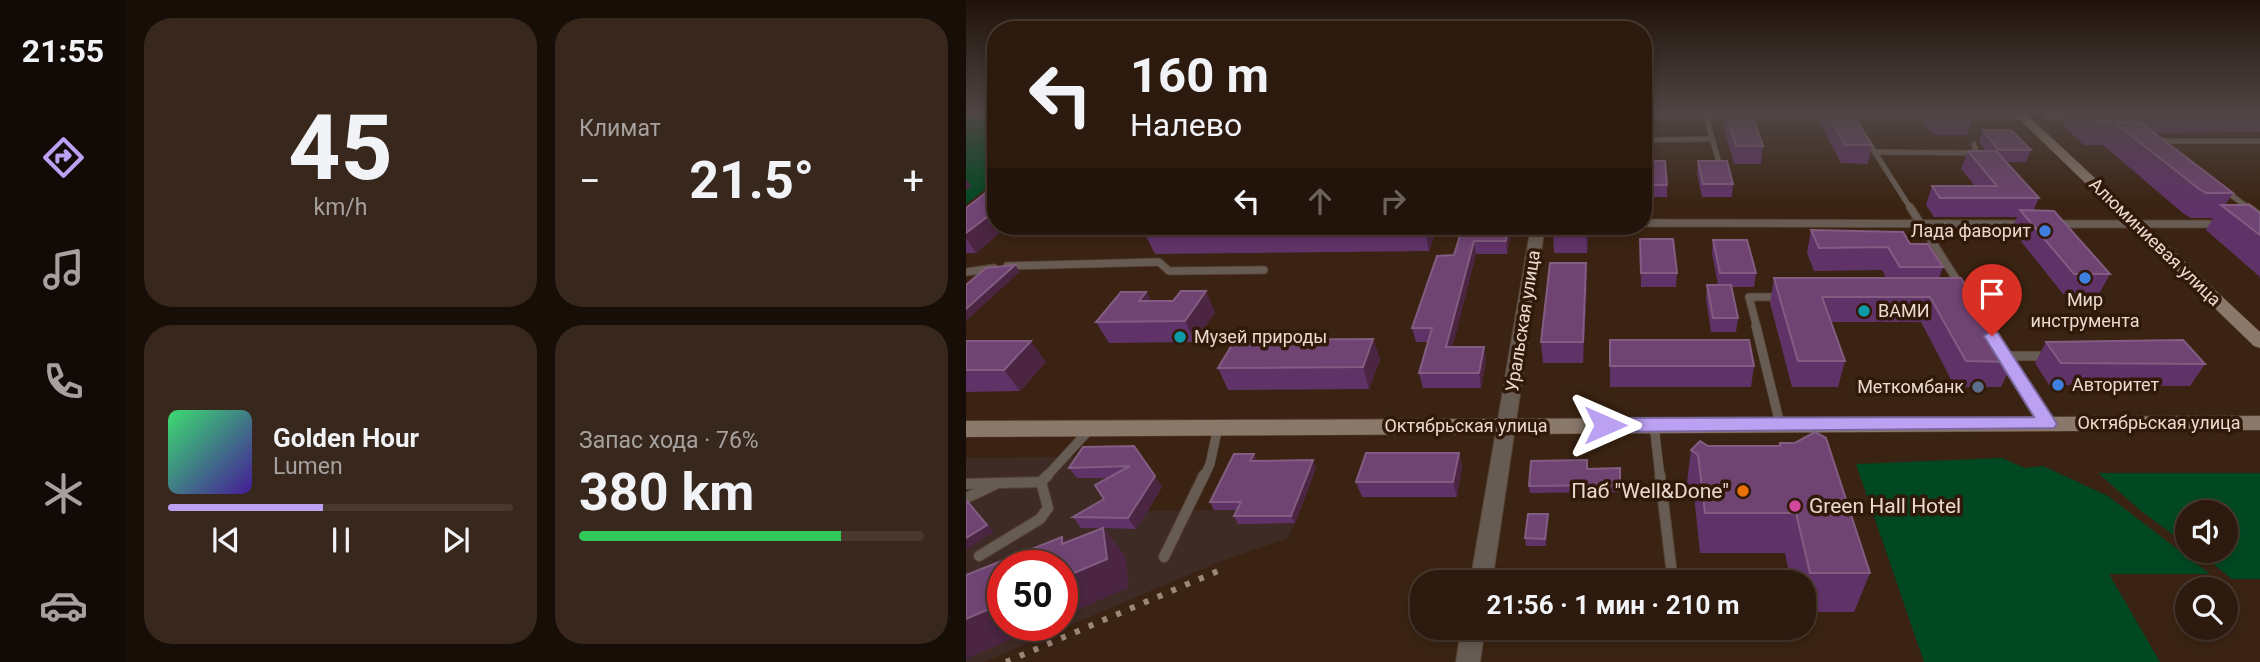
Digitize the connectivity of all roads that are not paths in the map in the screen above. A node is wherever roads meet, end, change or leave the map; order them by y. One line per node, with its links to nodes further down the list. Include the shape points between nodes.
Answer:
1 (1713, 144): 8 (lane)
2 (1870, 144): 7 (lane)
3 (1974, 144): 7 (lane, via 1976,153)
4 (2052, 144): 16 (main road, Алюминиевая улица)
5 (2163, 144): 6 (lane)
6 (2170, 149)
7 (1875, 152): 13 (lane)
8 (1718, 163)
9 (2215, 183): 10 (lane)
10 (2260, 216)
11 (1652, 223): 12 (lane)
12 (1817, 224): 13 (lane); 19 (lane)
13 (1920, 224): 14 (lane); 22 (lane)
14 (2030, 224)
15 (2044, 224): 16 (lane)
16 (2136, 224): 17 (lane); 24 (main road, Алюминиевая улица)
17 (2234, 224)
18 (1537, 235): 31 (street, Уральская улица)
19 (1822, 236)
20 (1264, 270): 21 (lane, via 1169,271 1159,262 1027,264)
21 (966, 272)
22 (1967, 296)
23 (1790, 297): 29 (lane, via 1749,297)
24 (2260, 342)
25 (1998, 346): 26 (lane)
26 (2005, 356): 27 (lane); 30 (lane)
27 (2059, 356)
28 (2260, 423): 30 (main road, Октябрьская улица)
29 (1780, 424): 30 (main road, Октябрьская улица); 32 (main road, Октябрьская улица)
30 (2048, 424)
31 (1507, 425): 32 (main road, Октябрьская улица); 33 (main road, Октябрьская улица); 42 (street, Уральская улица)
32 (1654, 425): 43 (lane)
33 (1218, 427): 34 (main road, Октябрьская улица); 41 (lane, via 1210,464)
34 (1091, 428): 35 (main road, Октябрьская улица); 36 (lane)
35 (966, 429)
36 (1041, 482): 37 (lane); 40 (lane, via 1048,508 1040,519)
37 (997, 483): 38 (lane); 39 (lane)
38 (966, 484)
39 (966, 498)
40 (979, 556)
41 (1164, 557)
42 (1483, 570)
43 (1671, 570)
44 (1472, 640): 45 (street)
45 (1468, 662)

